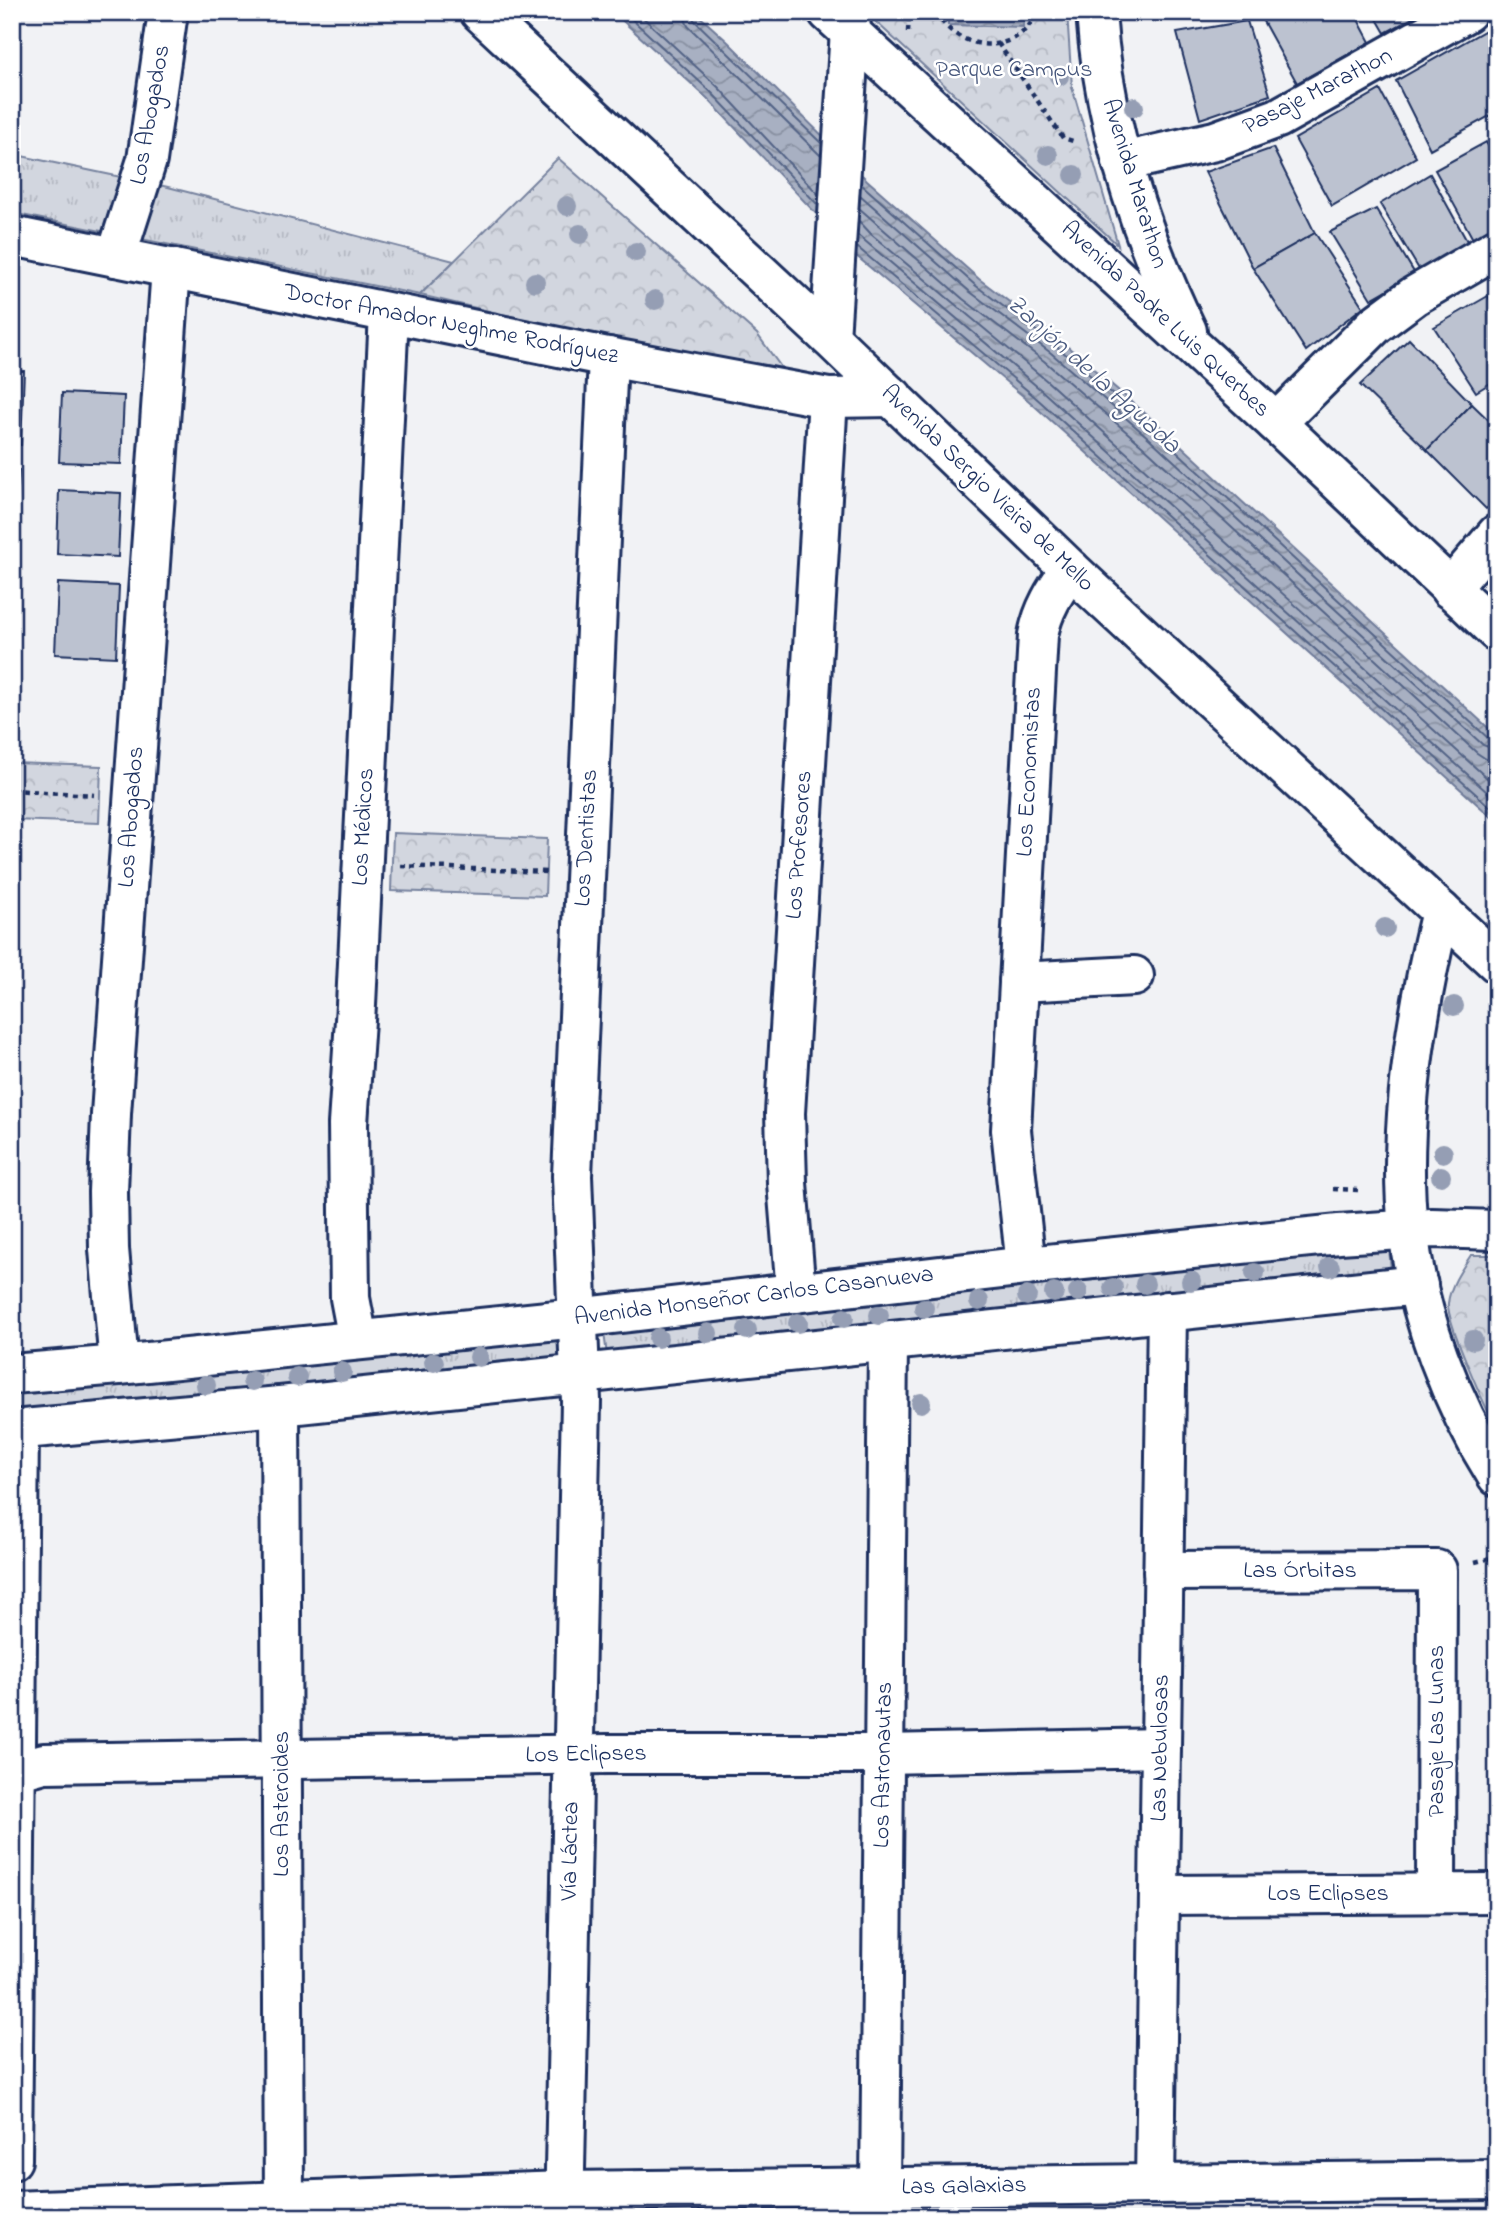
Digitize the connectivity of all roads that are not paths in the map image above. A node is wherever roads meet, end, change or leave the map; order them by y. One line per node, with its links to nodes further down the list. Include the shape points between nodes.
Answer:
1 (168, 12): 9 (street, Los Abogados, via 147,160)
2 (480, 12): 12 (street, Avenida Sergio Vieira de Mello)
3 (1096, 12): 6 (street, Avenida Marathon, via 1102,80)
4 (1467, 12): 6 (street, Pasaje Marathon, via 1278,118 1215,141)
5 (843, 19): 12 (street, via 846,91); 13 (street, Avenida Padre Luis Querbes)
6 (1120, 154): 13 (street, Avenida Marathon, via 1160,272)
7 (12, 236): 9 (street, Doctor Amador Neghme Rodríguez)
8 (1497, 248): 17 (street, via 1414,296 1375,325)
9 (116, 257): 10 (street, Doctor Amador Neghme Rodríguez)
10 (171, 268): 11 (street, Doctor Amador Neghme Rodríguez); 35 (street, Los Abogados, via 112,1101 109,1250)
11 (389, 313): 14 (street, Doctor Amador Neghme Rodríguez); 33 (street, Los Médicos, via 348,1124 350,1298)
12 (830, 338): 15 (street, Avenida Sergio Vieira de Mello)
13 (1195, 348): 17 (street, Avenida Padre Luis Querbes)
14 (608, 357): 16 (street, Doctor Amador Neghme Rodríguez); 32 (street, Los Dentistas, via 572,1176)
15 (892, 397): 16 (street, Doctor Amador Neghme Rodríguez); 19 (street, Avenida Sergio Vieira de Mello)
16 (828, 398): 30 (street, Los Profesores, via 785,1113)
17 (1276, 423): 20 (street, Avenida Padre Luis Querbes)
18 (1497, 534): 20 (street)
19 (1070, 569): 22 (street, Avenida Sergio Vieira de Mello); 25 (street, Los Economistas, via 1041,616 1038,635)
20 (1450, 589): 21 (street, Avenida Padre Luis Querbes)
21 (1497, 632)
22 (1441, 911): 23 (street, Avenida Sergio Vieira de Mello); 26 (street, via 1412,1071 1405,1192)
23 (1497, 963)
24 (1134, 976): 25 (street)
25 (1019, 982): 28 (street, Los Economistas, via 1011,1130)
26 (1408, 1230): 27 (street, Avenida Monseñor Carlos Casanueva); 28 (street, Avenida Monseñor Carlos Casanueva); 29 (street)
27 (1497, 1230)
28 (1026, 1266): 30 (street, Avenida Monseñor Carlos Casanueva)
29 (1418, 1285): 31 (street); 40 (street, via 1455,1398)
30 (796, 1293): 32 (street, Avenida Monseñor Carlos Casanueva)
31 (1167, 1311): 34 (street); 42 (street, Las Nebulosas)
32 (577, 1318): 33 (street, Avenida Monseñor Carlos Casanueva); 36 (street, Vía Láctea)
33 (358, 1340): 35 (street, Avenida Monseñor Carlos Casanueva)
34 (888, 1343): 36 (street); 44 (street, Los Astronautas)
35 (119, 1365): 37 (street, Avenida Monseñor Carlos Casanueva)
36 (580, 1373): 38 (street); 45 (street, Vía Láctea)
37 (12, 1374)
38 (280, 1406): 39 (street); 46 (street, Los Asteroides)
39 (15, 1448): 47 (street)
40 (1497, 1476)
41 (1437, 1570): 42 (street, Las Órbitas); 48 (street, Pasaje Las Lunas)
42 (1163, 1571): 43 (street, Las Nebulosas)
43 (1161, 1748): 44 (street, Los Eclipses); 50 (street, Las Nebulosas)
44 (884, 1754): 45 (street, Los Eclipses); 55 (street, Los Astronautas)
45 (573, 1755): 46 (street, Los Eclipses); 57 (street, Vía Láctea)
46 (282, 1759): 47 (street, Los Eclipses, via 44,1763); 56 (street, Los Asteroides)
47 (14, 1771): 51 (street)
48 (1436, 1893): 49 (street, Los Eclipses); 50 (street, Los Eclipses)
49 (1497, 1893)
50 (1159, 1895): 54 (street, Las Nebulosas)
51 (13, 1941): 52 (street)
52 (12, 2160)
53 (1497, 2180): 54 (street, Las Galaxias)
54 (1155, 2184): 55 (street, Las Galaxias)
55 (880, 2188): 57 (street, Las Galaxias)
56 (284, 2202): 57 (street, Las Galaxias); 58 (street, Las Galaxias)
57 (565, 2204)
58 (12, 2211)

